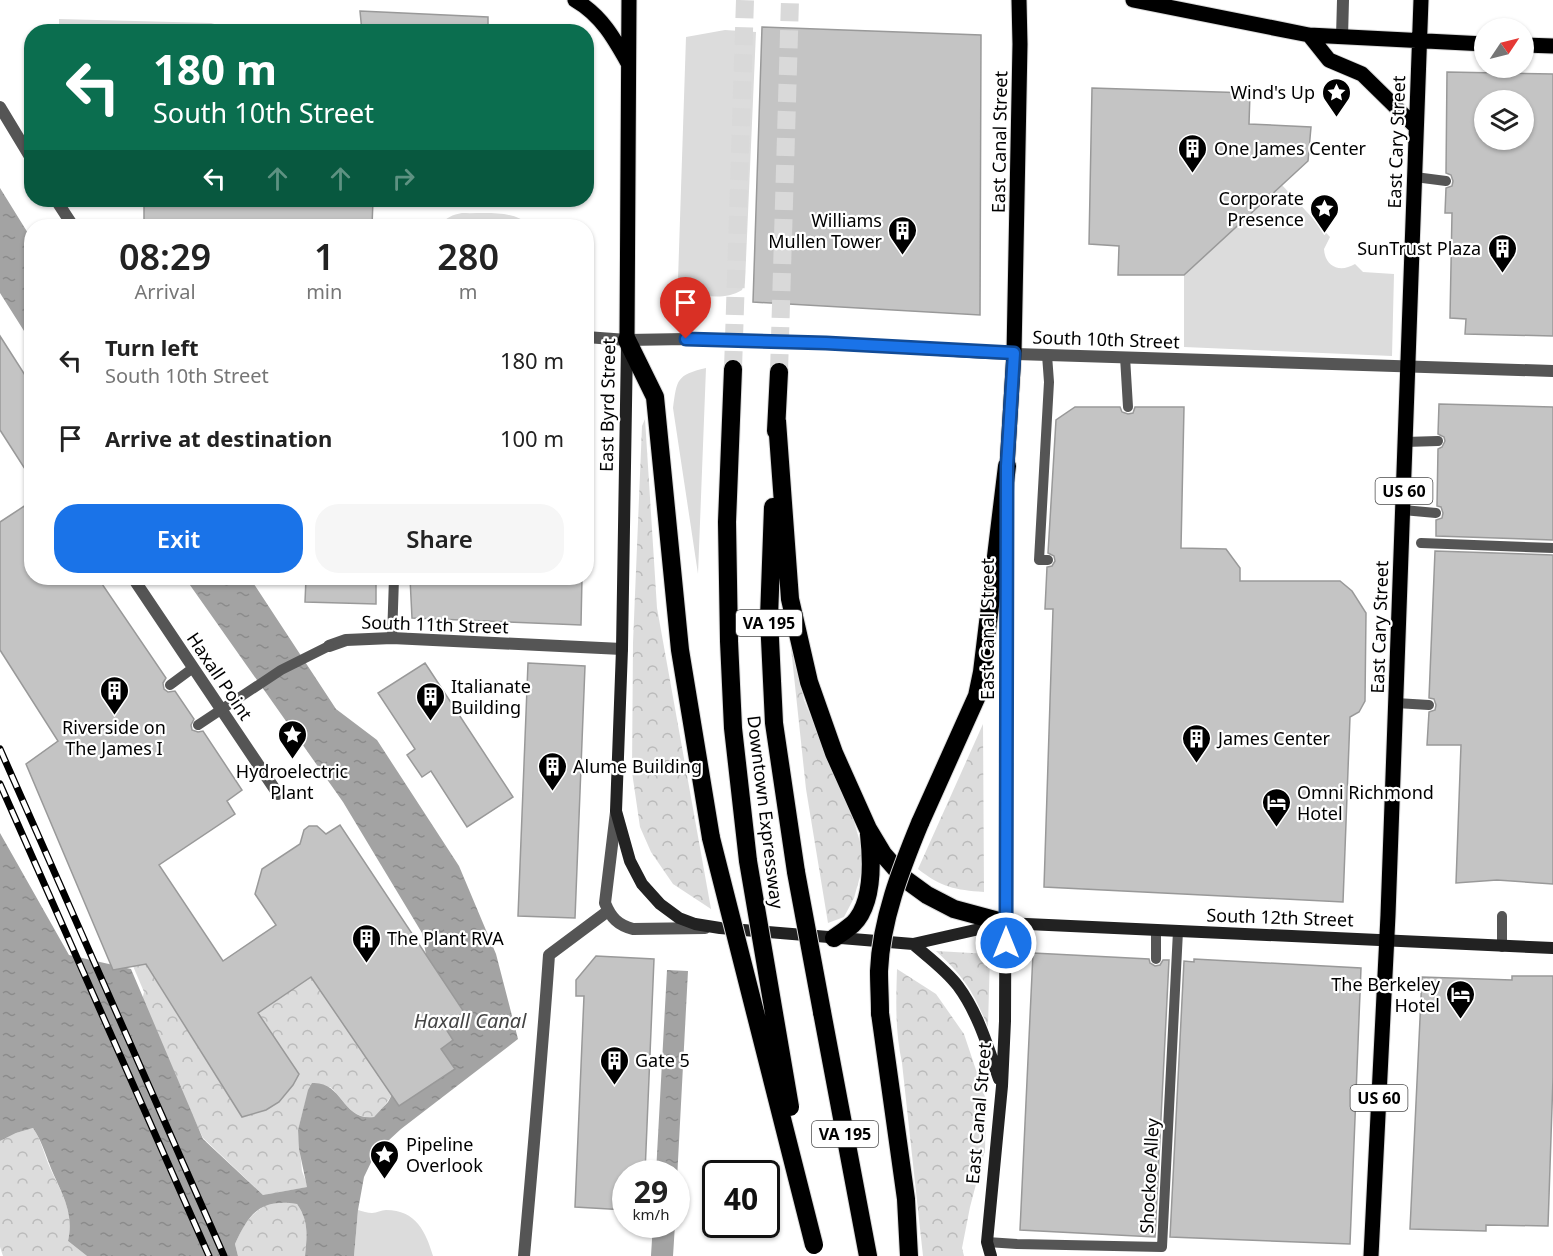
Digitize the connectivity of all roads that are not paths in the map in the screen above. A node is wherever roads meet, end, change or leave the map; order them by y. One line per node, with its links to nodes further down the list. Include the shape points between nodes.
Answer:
1 (575, 0): 13 (main road, via 604,24)
2 (629, 0): 13 (main road, East Byrd Street)
3 (1019, 0): 21 (main road, East Canal Street)
4 (1134, 0): 7 (main road)
5 (1342, 0): 8 (street)
6 (1421, 0): 9 (main road, East Cary Street)
7 (1309, 35): 8 (main road); 15 (main road, via 1329,60 1362,74)
8 (1342, 37): 9 (main road)
9 (1419, 42): 10 (main road); 15 (main road, East Cary Street / US 60)
10 (1474, 44)
11 (1534, 45): 12 (main road)
12 (1553, 46)
13 (628, 63): 20 (main road, East Byrd Street)
14 (0, 107): 16 (street)
15 (1416, 127): 17 (main road, East Cary Street / US 60)
16 (24, 147)
17 (1415, 177): 18 (lane); 24 (main road, East Cary Street / US 60)
18 (1446, 181)
19 (594, 338): 20 (street, South 10th Street)
20 (627, 340): 21 (street, South 10th Street, via 826,343); 42 (street, East Byrd Street); 65 (highway, bridge, via 655,397 680,650 711,838)
21 (1014, 353): 22 (street, South 10th Street); 32 (main road, East Canal Street)
22 (1047, 355): 23 (street, South 10th Street); 37 (lane, via 1049,382 1039,560)
23 (1125, 357): 24 (street, South 10th Street); 28 (lane)
24 (1408, 367): 26 (street, South 10th Street); 31 (main road, East Cary Street / US 60)
25 (733, 369): 65 (highway, Downtown Expressway / VA 195, bridge, via 727,522 732,728 748,861)
26 (1553, 371)
27 (780, 372): 29 (highway, Downtown Expressway / VA 195)
28 (1128, 407)
29 (777, 421): 50 (highway, via 792,610 809,682 834,753); 67 (highway, Downtown Expressway / VA 195, bridge, via 769,618 774,723 795,872)
30 (1438, 441): 31 (lane)
31 (1405, 442): 33 (main road, East Cary Street / US 60)
32 (1007, 466): 53 (street, East Canal Street); 68 (highway, bridge, via 977,696 897,882 879,970 880,1013 906,1199)
33 (1403, 510): 34 (lane); 45 (main road, East Cary Street / US 60)
34 (1437, 513)
35 (1421, 543): 36 (lane)
36 (1553, 548)
37 (1048, 560)
38 (138, 585): 43 (street, Haxall Point)
39 (394, 585): 40 (lane)
40 (392, 638): 41 (street, South 11th Street, via 346,640); 42 (street, South 11th Street)
41 (329, 646): 47 (lane, South 11th Street, bridge, via 281,670)
42 (622, 649): 49 (street, East Byrd Street)
43 (193, 668): 44 (lane); 48 (street, Haxall Point)
44 (170, 685)
45 (1396, 703): 46 (lane); 58 (main road, East Cary Street / US 60)
46 (1429, 705)
47 (198, 725)
48 (278, 794)
49 (616, 811): 51 (street, East Byrd Street, via 605,903); 54 (street, East Byrd Street, via 630,861 642,884 679,918)
50 (868, 829): 53 (highway, via 905,879 927,895 954,909); 57 (highway, via 872,865 867,899 855,922)
51 (608, 911): 54 (street, East Byrd Street, via 615,921 633,929); 66 (street, via 549,955)
52 (1502, 916): 60 (lane)
53 (1006, 923): 55 (street, South 12th Street); 59 (street, East Byrd Street); 63 (street, East Canal Street)
54 (720, 928): 57 (street, East Byrd Street)
55 (1156, 930): 56 (street, South 12th Street); 62 (lane)
56 (1178, 931): 58 (street, South 12th Street); 64 (lane, Shockoe Alley, via 1162,1247 1129,1241)
57 (834, 938): 59 (street, East Byrd Street)
58 (1387, 940): 60 (street, South 12th Street); 70 (main road, East Cary Street / US 60)
59 (913, 945): 63 (street, via 957,984 975,1015)
60 (1502, 946): 61 (street, South 12th Street)
61 (1553, 948)
62 (1156, 959)
63 (1002, 1086): 64 (street, East Canal Street)
64 (987, 1242): 69 (street, East Canal Street)
65 (815, 1250)
66 (524, 1256)
67 (868, 1256)
68 (909, 1256)
69 (992, 1256)
70 (1371, 1256)

